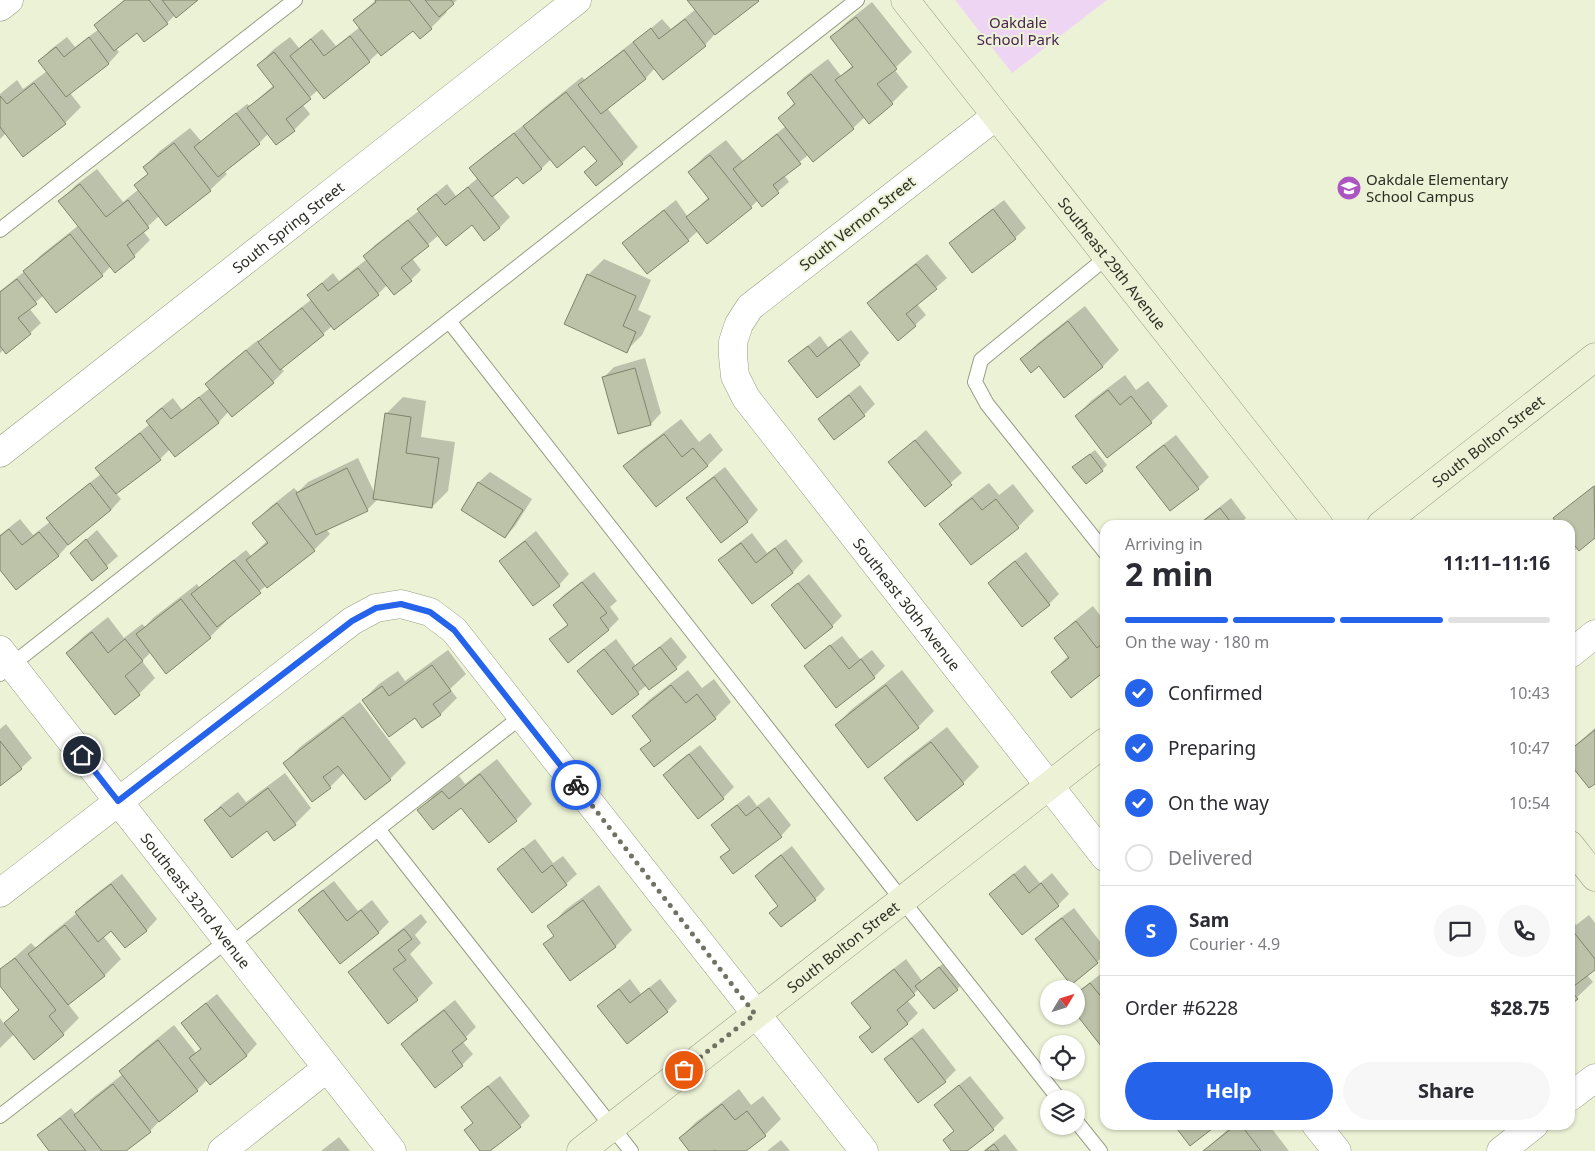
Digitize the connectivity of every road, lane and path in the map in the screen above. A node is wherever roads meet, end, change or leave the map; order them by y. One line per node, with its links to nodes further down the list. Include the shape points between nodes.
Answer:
1 (9, 0): 6 (street)
2 (295, 0): 8 (lane)
3 (576, 0): 13 (street, South Spring Street)
4 (857, 0): 10 (lane)
5 (905, 0): 7 (street, Southeast 29th Avenue)
6 (0, 7)
7 (996, 116): 9 (street, Southeast 29th Avenue); 11 (street, South Vernon Street, via 750,307)
8 (0, 230)
9 (1107, 257): 14 (street, Southeast 29th Avenue); 16 (lane, via 981,360 976,382 987,404)
10 (449, 321): 19 (lane); 27 (lane)
11 (733, 342): 22 (street, Southeast 30th Avenue, via 735,376 746,398)
12 (1595, 357): 15 (street, South Bolton Street)
13 (0, 453)
14 (1315, 520)
15 (1387, 520)
16 (1100, 546)
17 (1595, 634): 18 (street)
18 (1575, 650)
19 (4, 663): 23 (street, Southeast 32nd Avenue)
20 (522, 716): 23 (street, via 454,630 430,612 401,604 376,608 352,621); 24 (lane); 29 (street)
21 (1100, 746): 22 (street, South Bolton Street)
22 (1049, 786): 25 (street, Southeast 30th Avenue); 27 (street, South Bolton Street)
23 (118, 801): 26 (street); 28 (street, Southeast 32nd Avenue)
24 (378, 829): 28 (lane); 35 (lane)
25 (1100, 851)
26 (0, 893)
27 (902, 900): 29 (street, South Bolton Street); 32 (lane)
28 (229, 942): 30 (street, Southeast 32nd Avenue); 34 (lane)
29 (755, 1014): 35 (street, South Bolton Street); 43 (street)
30 (327, 1068): 39 (street); 40 (street, Southeast 32nd Avenue)
31 (1595, 1078): 33 (street)
32 (1052, 1090)
33 (1575, 1093)
34 (0, 1116)
35 (612, 1127): 41 (street, South Bolton Street); 42 (lane)
36 (1320, 1130): 45 (street)
37 (1528, 1130): 46 (street)
38 (1085, 1132): 44 (lane)
39 (222, 1151)
40 (392, 1151)
41 (581, 1151)
42 (631, 1151)
43 (864, 1151)
44 (1100, 1151)
45 (1337, 1151)
46 (1501, 1151)

